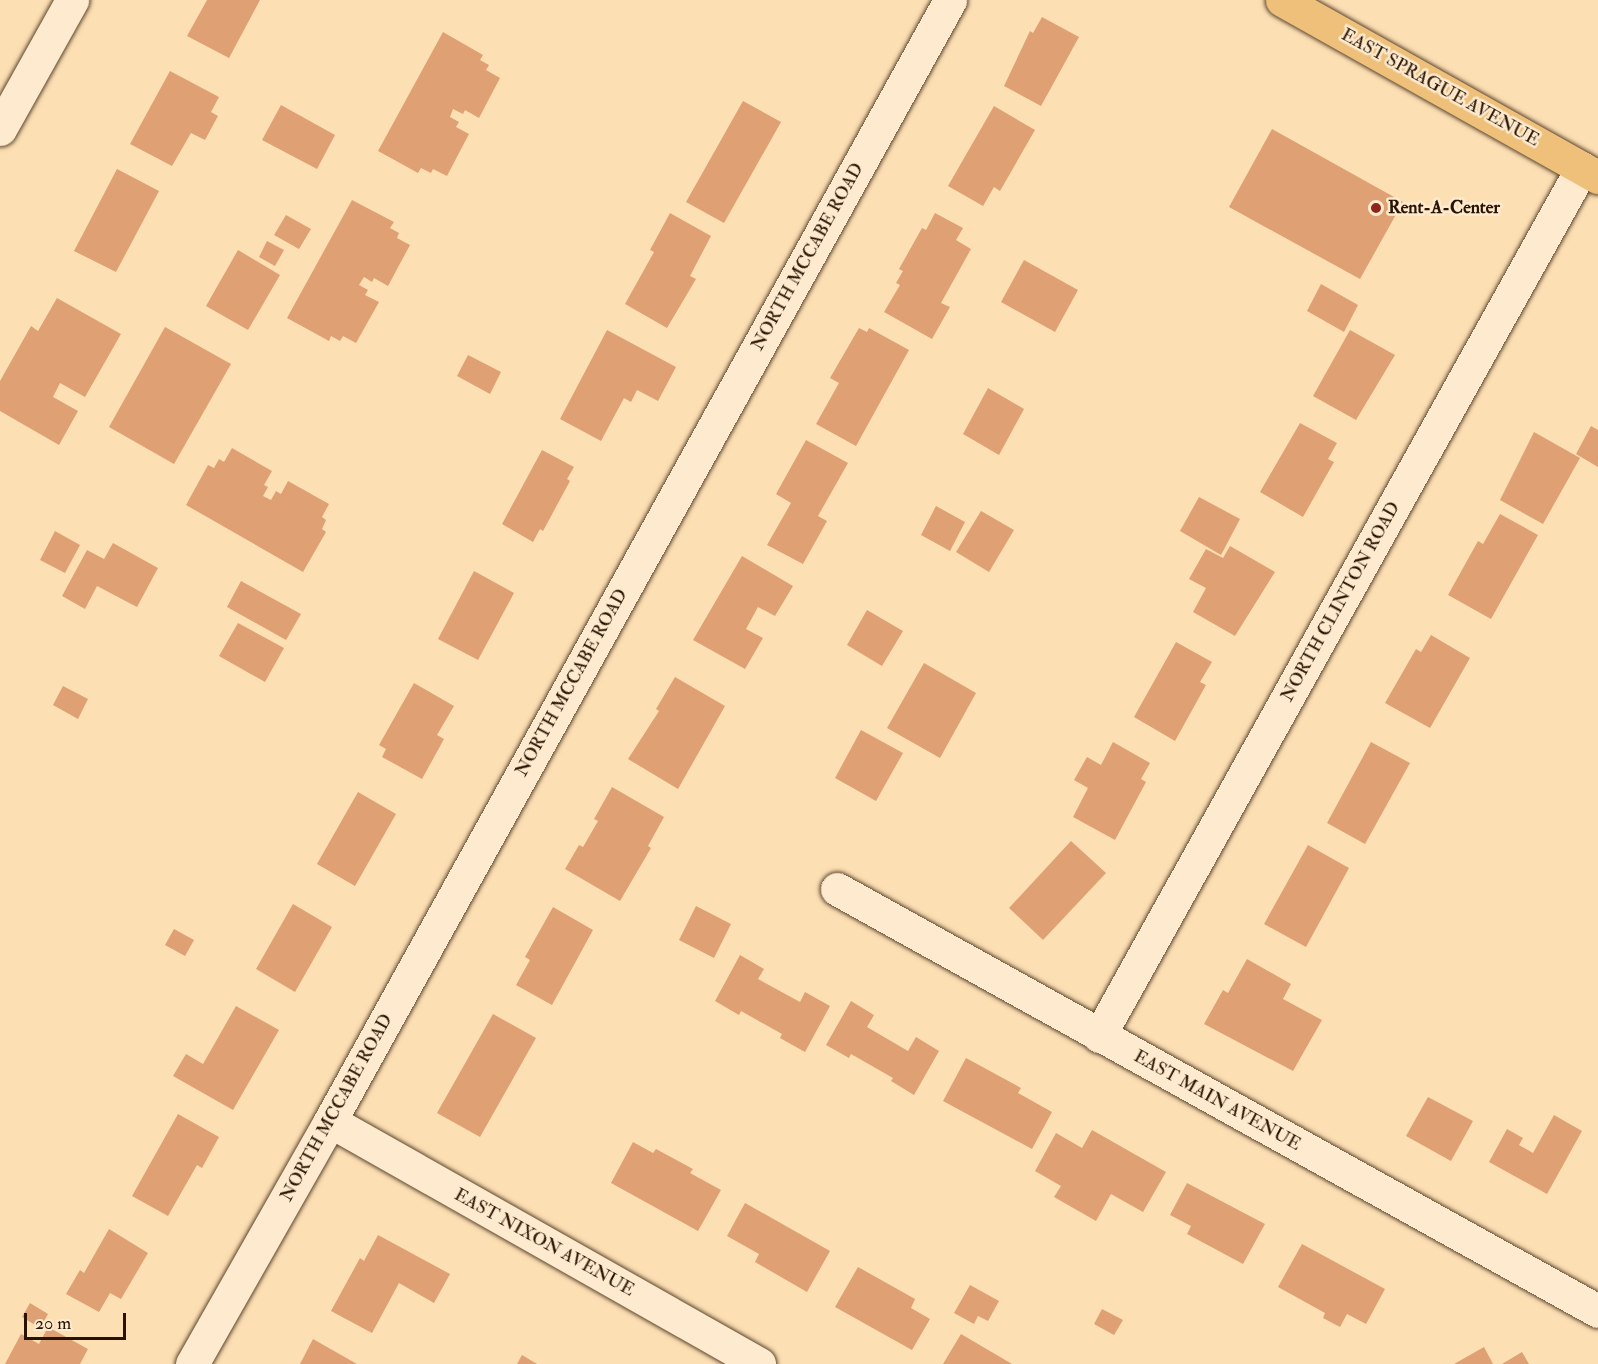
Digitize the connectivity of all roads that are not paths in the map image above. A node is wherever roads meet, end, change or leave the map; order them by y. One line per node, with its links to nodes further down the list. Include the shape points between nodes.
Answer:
1 (72, 0): 4 (street)
2 (950, 0): 8 (street, NORTH MCCABE ROAD)
3 (1282, 0): 5 (main road, EAST SPRAGUE AVENUE)
4 (0, 129)
5 (1590, 172): 7 (street, NORTH CLINTON ROAD)
6 (837, 889): 7 (street, EAST MAIN AVENUE)
7 (1100, 1036): 9 (street, EAST MAIN AVENUE)
8 (330, 1121): 10 (street, NORTH MCCABE ROAD); 11 (street, EAST NIXON AVENUE)
9 (1598, 1311)
10 (192, 1364)
11 (759, 1364)

